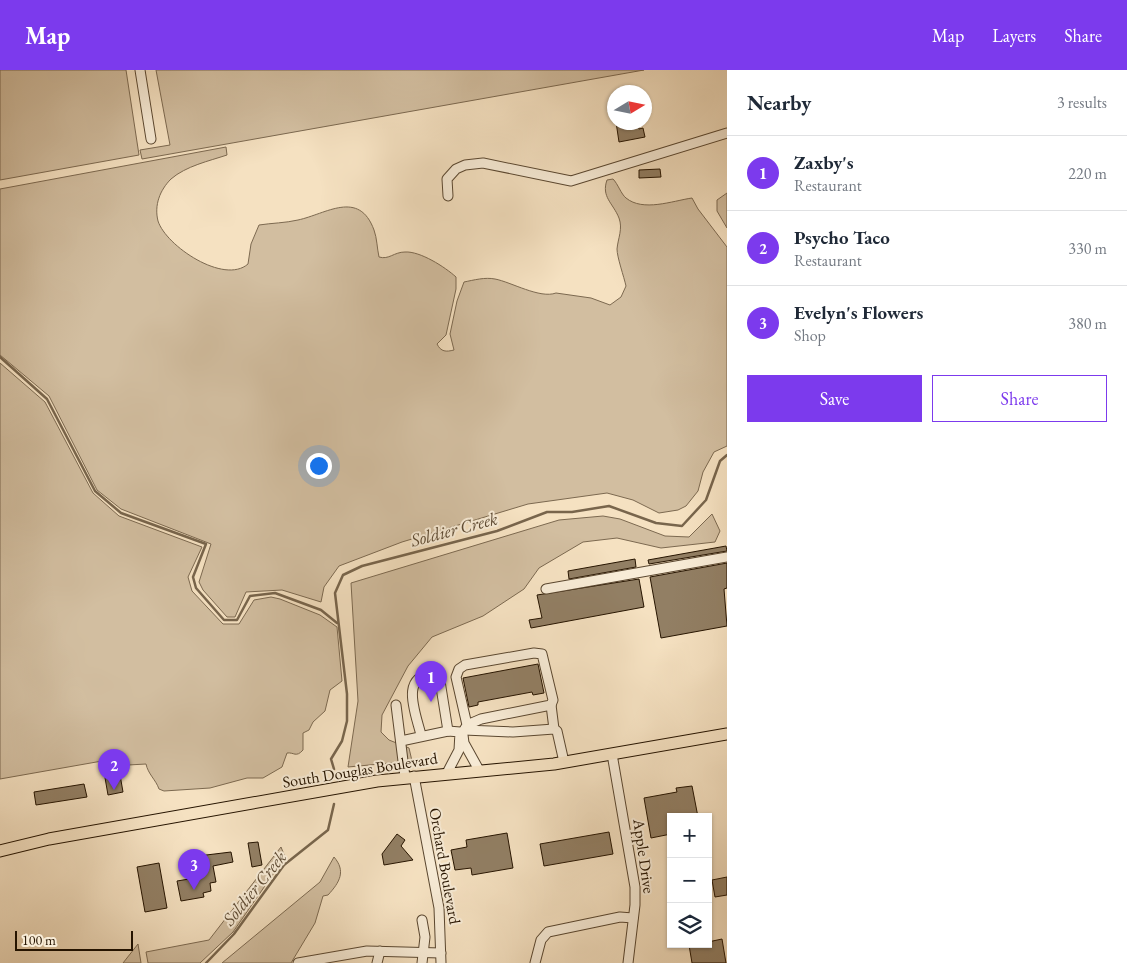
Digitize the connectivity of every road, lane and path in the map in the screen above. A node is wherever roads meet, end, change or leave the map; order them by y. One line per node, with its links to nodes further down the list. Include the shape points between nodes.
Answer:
1 (140, 70): 3 (street)
2 (727, 132): 4 (street, via 571,181 482,163 465,165 447,179)
3 (151, 139)
4 (448, 196)
5 (727, 557): 6 (street)
6 (546, 589)
7 (396, 705): 14 (street, Orchard Boulevard)
8 (551, 705): 9 (street); 11 (street, via 481,719); 11 (street, via 553,700 542,654 465,665 458,668 456,677)
9 (554, 729): 11 (street); 16 (street)
10 (448, 731): 11 (street); 13 (street); 13 (street, via 440,681 436,675 424,676 417,679 412,690)
11 (464, 734): 17 (street); 18 (street)
12 (727, 734): 15 (main road, South Douglas Boulevard)
13 (421, 736): 14 (street)
14 (401, 741): 19 (street, Orchard Boulevard)
15 (612, 754): 16 (main road, South Douglas Boulevard); 21 (street, Apple Drive, via 635,887)
16 (564, 762): 17 (main road, South Douglas Boulevard)
17 (479, 770): 18 (main road, South Douglas Boulevard)
18 (447, 773): 19 (main road, South Douglas Boulevard)
19 (409, 776): 20 (main road, South Douglas Boulevard); 25 (street, Orchard Boulevard, via 440,908)
20 (0, 851)
21 (633, 918): 30 (street, via 620,917 548,932 540,940); 31 (street, Apple Drive)
22 (422, 920): 24 (street)
23 (380, 951): 24 (street); 26 (street); 27 (street)
24 (424, 952): 25 (street); 28 (street)
25 (441, 953): 29 (street, Orchard Boulevard)
26 (298, 963)
27 (378, 963)
28 (422, 963)
29 (441, 963)
30 (535, 963)
31 (628, 963)

